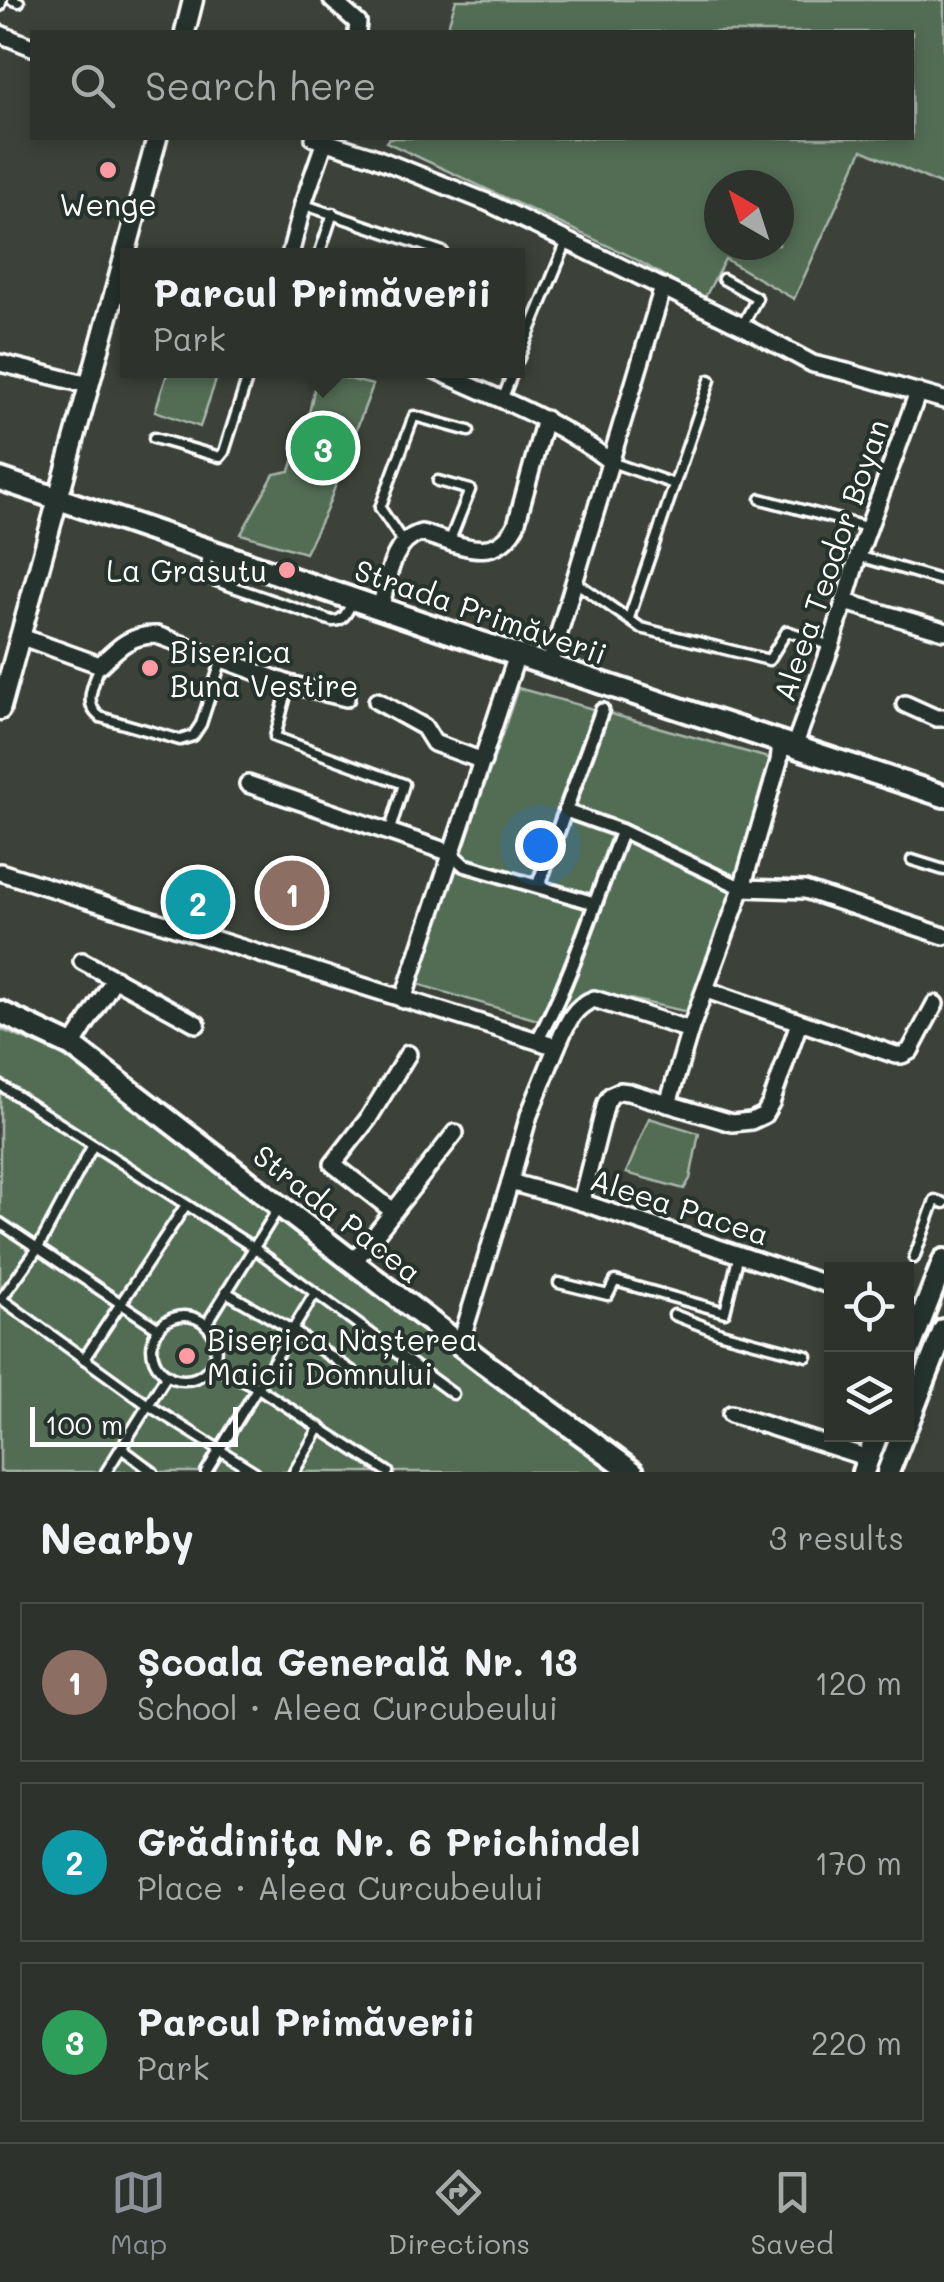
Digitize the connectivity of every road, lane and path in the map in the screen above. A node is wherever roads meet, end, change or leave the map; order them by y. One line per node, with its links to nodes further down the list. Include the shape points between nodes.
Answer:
1 (192, 0): 3 (street)
2 (332, 0): 4 (street, via 358,23)
3 (184, 30)
4 (357, 30)
5 (0, 34): 6 (street)
6 (30, 46)
7 (156, 140): 13 (street)
8 (320, 140): 10 (street)
9 (323, 140): 12 (street, via 489,202)
10 (303, 204): 11 (lane); 14 (street)
11 (334, 213): 15 (lane); 16 (lane)
12 (567, 241): 19 (street); 21 (lane)
13 (130, 248)
14 (292, 248)
15 (323, 248)
16 (432, 248)
17 (722, 279): 20 (lane, via 757,298)
18 (120, 281): 27 (street)
19 (662, 287): 20 (street); 34 (street)
20 (742, 326): 28 (street, via 813,364)
21 (525, 343)
22 (0, 363): 27 (street)
23 (247, 378): 33 (lane, via 220,457)
24 (453, 378): 29 (street)
25 (511, 378): 29 (lane)
26 (710, 380): 37 (lane)
27 (89, 385): 38 (street)
28 (918, 392): 30 (street); 40 (street, Aleea Teodor Boyan)
29 (502, 400): 31 (street)
30 (944, 400)
31 (545, 419): 34 (street); 41 (street, via 510,537 477,550)
32 (469, 431): 42 (lane, via 414,416 380,508)
33 (154, 438)
34 (610, 462): 37 (lane); 44 (street)
35 (0, 479): 38 (main road, Strada Primăverii)
36 (438, 480): 41 (lane, via 470,490)
37 (674, 484): 48 (lane)
38 (58, 498): 47 (main road, Strada Primăverii); 50 (street)
39 (761, 499): 40 (lane)
40 (870, 528): 43 (street, Aleea Teodor Boyan)
41 (450, 540): 42 (street, via 421,533)
42 (403, 542): 47 (street)
43 (858, 556): 45 (lane); 46 (street, Aleea Teodor Boyan)
44 (574, 581): 48 (lane); 55 (street)
45 (944, 581)
46 (844, 602): 49 (street); 51 (street, Aleea Teodor Boyan)
47 (380, 609): 52 (main road, Strada Primăverii)
48 (630, 618): 51 (lane, via 642,628 770,660 788,632)
49 (944, 631)
50 (19, 636): 54 (street); 60 (street)
51 (831, 646): 63 (street, Aleea Teodor Boyan)
52 (516, 655): 55 (main road, Strada Primăverii); 64 (street)
53 (222, 659): 54 (street, via 146,635 117,647); 54 (lane, via 201,724 180,740 92,710); 56 (street)
54 (100, 665)
55 (549, 666): 63 (main road, Strada Primăverii)
56 (289, 684): 57 (street); 69 (lane, via 274,737 404,784)
57 (346, 698)
58 (378, 700): 64 (street, via 424,727 434,743)
59 (905, 704): 62 (street)
60 (0, 710)
61 (602, 710): 67 (street)
62 (944, 718)
63 (787, 745): 66 (main road, Strada Primăverii); 75 (street, Aleea Teodor Boyan)
64 (483, 760): 70 (street)
65 (248, 784): 69 (street)
66 (944, 796)
67 (566, 811): 68 (street); 74 (street)
68 (622, 830): 75 (street); 76 (street)
69 (389, 833): 70 (street)
70 (451, 854): 74 (street, via 464,865); 81 (street)
71 (912, 860): 72 (lane)
72 (944, 870)
73 (0, 872): 81 (street)
74 (538, 886): 76 (street)
75 (742, 888): 77 (street, via 805,890); 80 (street, Aleea Teodor Boyan)
76 (594, 903): 87 (street)
77 (944, 936)
78 (82, 961): 79 (street)
79 (114, 978): 84 (street); 88 (street)
80 (706, 990): 85 (street); 86 (street, Aleea Teodor Boyan)
81 (403, 1000): 87 (street)
82 (935, 1004): 85 (street, via 902,1056)
83 (0, 1012): 88 (main road, Strada Pacea)
84 (197, 1024)
85 (799, 1024): 92 (street, via 764,1115 732,1123)
86 (690, 1030): 89 (street, via 594,999 571,1015); 92 (street, Aleea Teodor Boyan)
87 (537, 1041): 89 (street)
88 (72, 1046): 99 (main road, Strada Pacea)
89 (557, 1046): 95 (street)
90 (408, 1054): 100 (street, via 332,1164)
91 (0, 1086): 94 (lane)
92 (668, 1104): 96 (street, via 611,1094)
93 (455, 1134): 100 (street)
94 (93, 1145): 98 (lane); 102 (lane)
95 (510, 1182): 96 (street, Aleea Pacea); 122 (street)
96 (581, 1202): 104 (street, Aleea Pacea)
97 (944, 1203): 105 (lane, via 935,1200)
98 (186, 1205): 103 (lane); 113 (lane)
99 (280, 1206): 103 (lane); 107 (main road, Strada Pacea)
100 (393, 1212): 107 (street)
101 (0, 1223): 102 (lane)
102 (38, 1248): 112 (lane); 113 (lane)
103 (254, 1248): 110 (lane); 111 (lane)
104 (738, 1254): 109 (street, Aleea Pacea); 114 (lane)
105 (914, 1258)
106 (944, 1260): 115 (main road)
107 (353, 1263): 122 (main road, Strada Pacea)
108 (559, 1283): 114 (lane, via 608,1295 616,1281)
109 (824, 1283)
110 (226, 1292): 117 (lane); 119 (lane)
111 (315, 1292): 119 (lane); 130 (lane)
112 (0, 1298): 124 (lane)
113 (120, 1303): 118 (lane); 124 (lane)
114 (726, 1312): 121 (lane)
115 (914, 1314)
116 (674, 1315): 121 (lane)
117 (206, 1324): 118 (lane, via 176,1317); 126 (lane, via 216,1344)
118 (158, 1329): 127 (lane, via 152,1348)
119 (292, 1330): 128 (lane); 129 (lane)
120 (944, 1330): 125 (main road)
121 (721, 1333): 123 (lane)
122 (460, 1344): 145 (main road, Strada Pacea)
123 (807, 1356)
124 (84, 1359): 131 (lane)
125 (938, 1362): 132 (main road)
126 (212, 1364): 127 (lane, via 186,1380); 129 (lane)
127 (166, 1374): 131 (lane)
128 (362, 1378)
129 (258, 1388): 134 (lane); 137 (lane)
130 (454, 1394)
131 (148, 1405): 136 (lane); 137 (lane)
132 (914, 1411)
133 (731, 1414): 138 (street)
134 (320, 1427): 143 (lane); 144 (lane)
135 (900, 1442): 146 (main road)
136 (121, 1448): 139 (lane); 140 (lane)
137 (218, 1450): 141 (lane); 142 (lane)
138 (865, 1465)
139 (106, 1472)
140 (153, 1472)
141 (206, 1472)
142 (254, 1472)
143 (294, 1472)
144 (388, 1472)
145 (634, 1472)
146 (888, 1472)

